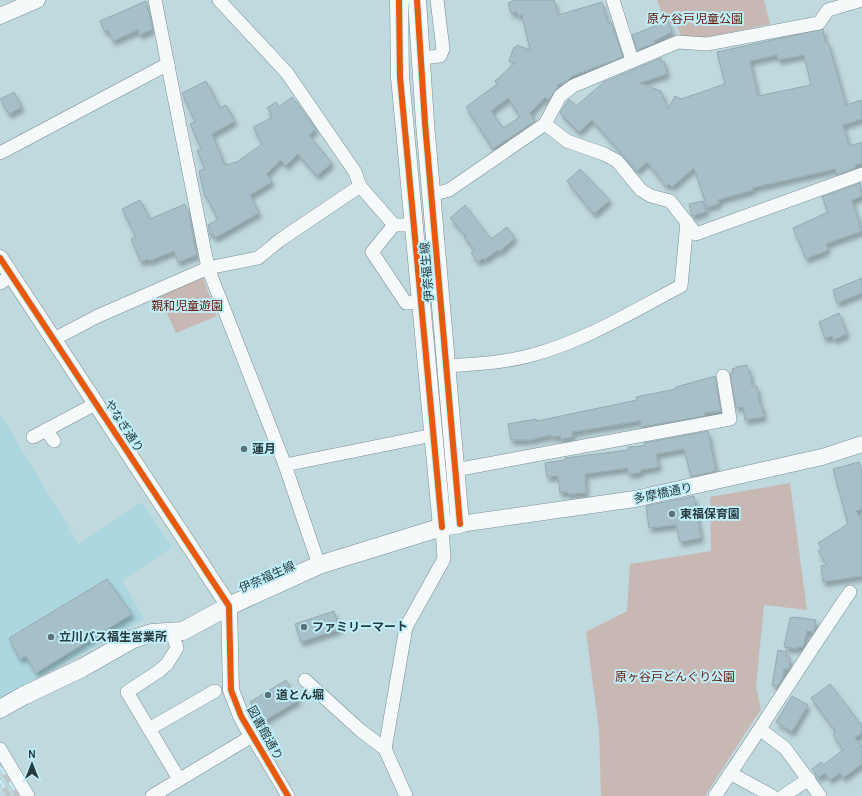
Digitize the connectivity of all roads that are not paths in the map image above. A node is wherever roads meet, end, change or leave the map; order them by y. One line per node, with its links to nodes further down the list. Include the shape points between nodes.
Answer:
1 (37, 0): 9 (street)
2 (155, 0): 12 (street)
3 (219, 0): 16 (street, via 287,72 355,172)
4 (400, 0): 20 (main road, 伊奈福生線, via 400,77)
5 (417, 0): 10 (main road, 伊奈福生線)
6 (437, 0): 10 (street, via 443,49 440,56)
7 (613, 0): 11 (street)
8 (862, 0): 11 (street, via 828,10 819,23 707,44 678,42)
9 (0, 16)
10 (421, 58): 17 (main road, 伊奈福生線)
11 (632, 60): 13 (street, via 573,86 560,96)
12 (168, 64): 14 (street); 22 (street)
13 (545, 124): 17 (street, via 448,190); 18 (street, via 566,141 604,154 617,162 641,190 651,196 670,201)
14 (0, 153)
15 (862, 174): 18 (street, via 696,234)
16 (360, 186): 19 (street); 22 (street, via 280,240 258,258)
17 (432, 195): 26 (main road, 伊奈福生線)
18 (687, 222): 26 (street, via 681,286 585,336 532,355 504,361)
19 (394, 225): 20 (street); 24 (street, via 372,252 406,303)
20 (414, 225): 24 (main road, 伊奈福生線)
21 (0, 258): 23 (street, やなぎ通り)
22 (208, 268): 25 (street, via 98,316); 34 (street)
23 (6, 279): 25 (street, やなぎ通り)
24 (420, 302): 30 (main road, 伊奈福生線)
25 (54, 339): 28 (street, やなぎ通り)
26 (447, 366): 35 (main road, 伊奈福生線)
27 (723, 376): 35 (street, via 730,419)
28 (97, 403): 29 (street); 40 (street, やなぎ通り)
29 (46, 430): 31 (street); 32 (street)
30 (433, 435): 34 (street); 37 (main road, 伊奈福生線)
31 (33, 437)
32 (54, 441)
33 (862, 444): 36 (street, 多摩橋通り, via 822,457 635,500)
34 (285, 466): 38 (street)
35 (455, 470): 36 (main road, 伊奈福生線)
36 (460, 524): 37 (main road, 伊奈福生線)
37 (442, 527): 38 (main road, 伊奈福生線); 49 (street, via 444,559 406,627)
38 (319, 565): 40 (main road, 伊奈福生線)
39 (850, 592): 46 (street, via 816,641)
40 (229, 606): 41 (main road, 伊奈福生線, via 183,631); 47 (street, 図書館通り, via 231,690)
41 (172, 632): 44 (main road, 伊奈福生線, via 133,639); 45 (street, via 177,648 168,664 127,692)
42 (305, 680): 49 (street)
43 (215, 691): 45 (street)
44 (0, 709)
45 (149, 729): 51 (street)
46 (761, 730): 50 (street); 52 (street, via 785,748)
47 (252, 736): 51 (street); 55 (street, 図書館通り)
48 (0, 749): 53 (street)
49 (385, 749): 56 (street)
50 (730, 773): 57 (street); 58 (street)
51 (178, 779): 54 (street)
52 (809, 779): 59 (street); 60 (street)
53 (28, 796)
54 (152, 796)
55 (288, 796)
56 (406, 796)
57 (715, 796)
58 (772, 796)
59 (783, 796)
60 (820, 796)

